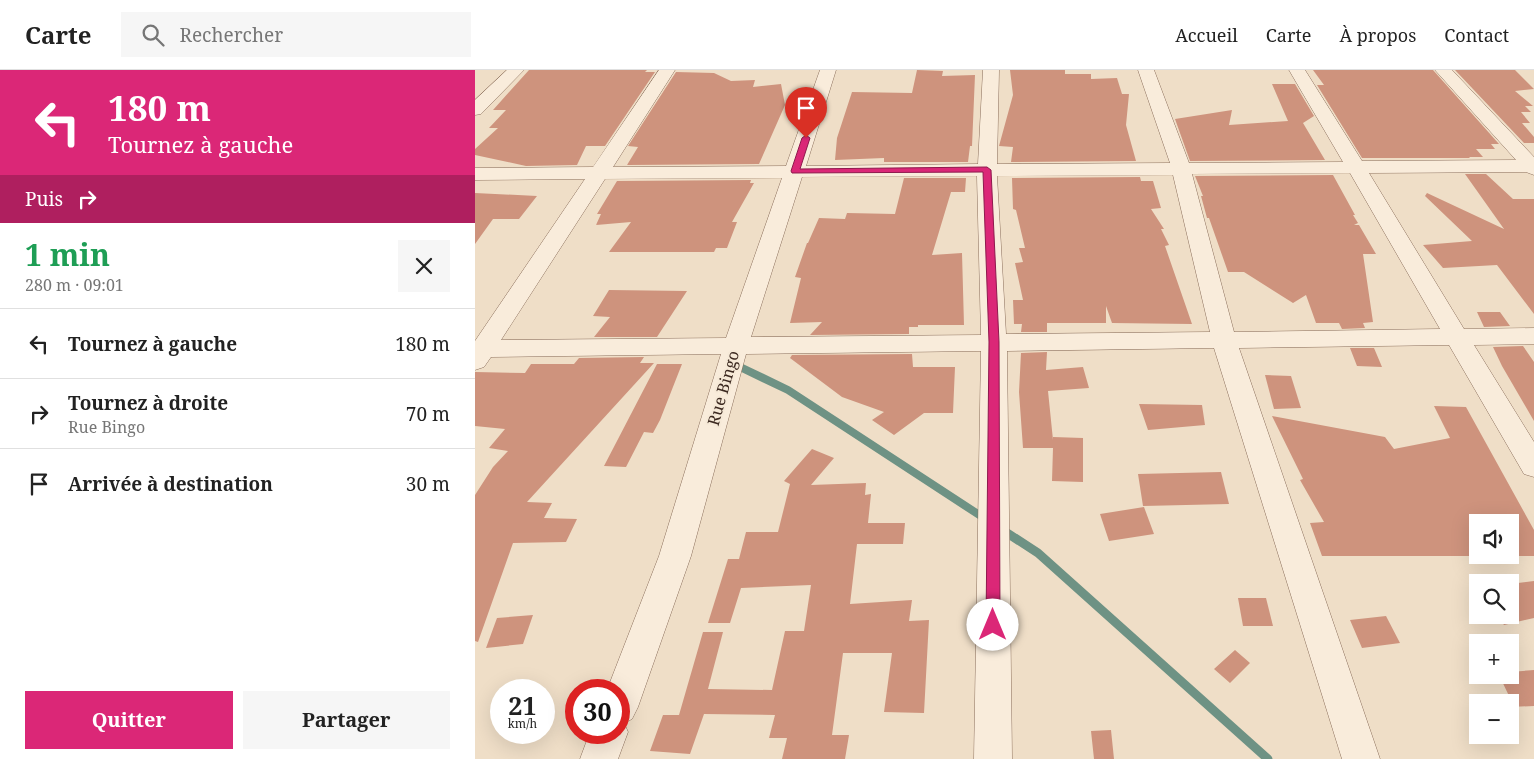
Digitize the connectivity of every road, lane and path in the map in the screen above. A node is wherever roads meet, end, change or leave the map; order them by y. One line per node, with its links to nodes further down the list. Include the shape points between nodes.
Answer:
1 (516, 70): 8 (street)
2 (667, 70): 14 (street)
3 (828, 70): 13 (street, Rue Bingo)
4 (991, 70): 12 (street)
5 (1146, 70): 11 (street)
6 (1297, 70): 9 (street)
7 (1443, 70): 10 (street)
8 (475, 110)
9 (1357, 167): 10 (street); 11 (street); 17 (street)
10 (1533, 167)
11 (1181, 168): 12 (street); 18 (street)
12 (987, 170): 13 (street); 19 (street)
13 (795, 171): 14 (street); 20 (street, Rue Bingo)
14 (598, 173): 15 (street); 21 (street)
15 (475, 174)
16 (1534, 336): 17 (street)
17 (1456, 337): 18 (street); 22 (street)
18 (1224, 340): 19 (street); 27 (street)
19 (994, 342): 20 (street); 26 (street)
20 (736, 345): 21 (street); 23 (street, Rue Bingo, via 675,556)
21 (478, 353)
22 (1534, 466)
23 (629, 679)
24 (605, 744): 25 (street)
25 (599, 759)
26 (993, 759)
27 (1361, 759)

